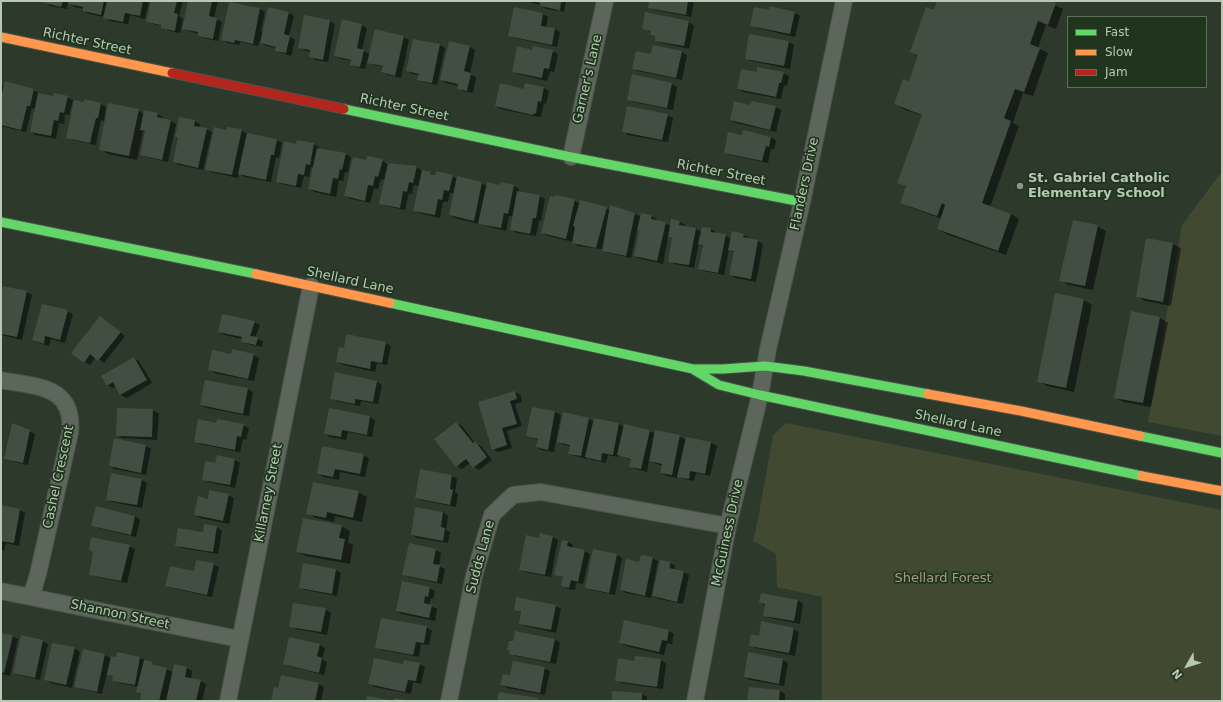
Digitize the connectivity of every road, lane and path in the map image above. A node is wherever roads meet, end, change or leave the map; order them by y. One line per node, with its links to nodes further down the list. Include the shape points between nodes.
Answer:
1 (605, 1): 4 (street, Garner's Lane)
2 (844, 1): 5 (street, Flanders Drive)
3 (1, 37): 4 (main road, Richter Street)
4 (571, 156): 5 (main road, Richter Street)
5 (802, 202): 8 (street, Flanders Drive)
6 (1, 222): 7 (main road, Shellard Lane)
7 (311, 286): 9 (main road, Shellard Lane); 17 (street, Killarney Street)
8 (765, 366): 9 (main road, Shellard Lane); 11 (street, McGuiness Drive); 12 (main road, Shellard Lane, via 1013,409)
9 (693, 369): 11 (main road, Shellard Lane, via 719,385)
10 (1, 380): 16 (street, Cashel Crescent, via 48,389 66,403 70,413 70,433)
11 (760, 395): 13 (main road, Shellard Lane); 14 (street, McGuiness Drive)
12 (1222, 453)
13 (1222, 491)
14 (728, 526): 19 (street, Sudds Lane, via 541,492 513,495 492,515 474,576); 20 (street, McGuiness Drive)
15 (1, 591): 16 (street, Shannon Street)
16 (31, 597): 17 (street, Shannon Street)
17 (239, 640): 18 (street, Killarney Street)
18 (228, 701)
19 (449, 701)
20 (695, 701)

